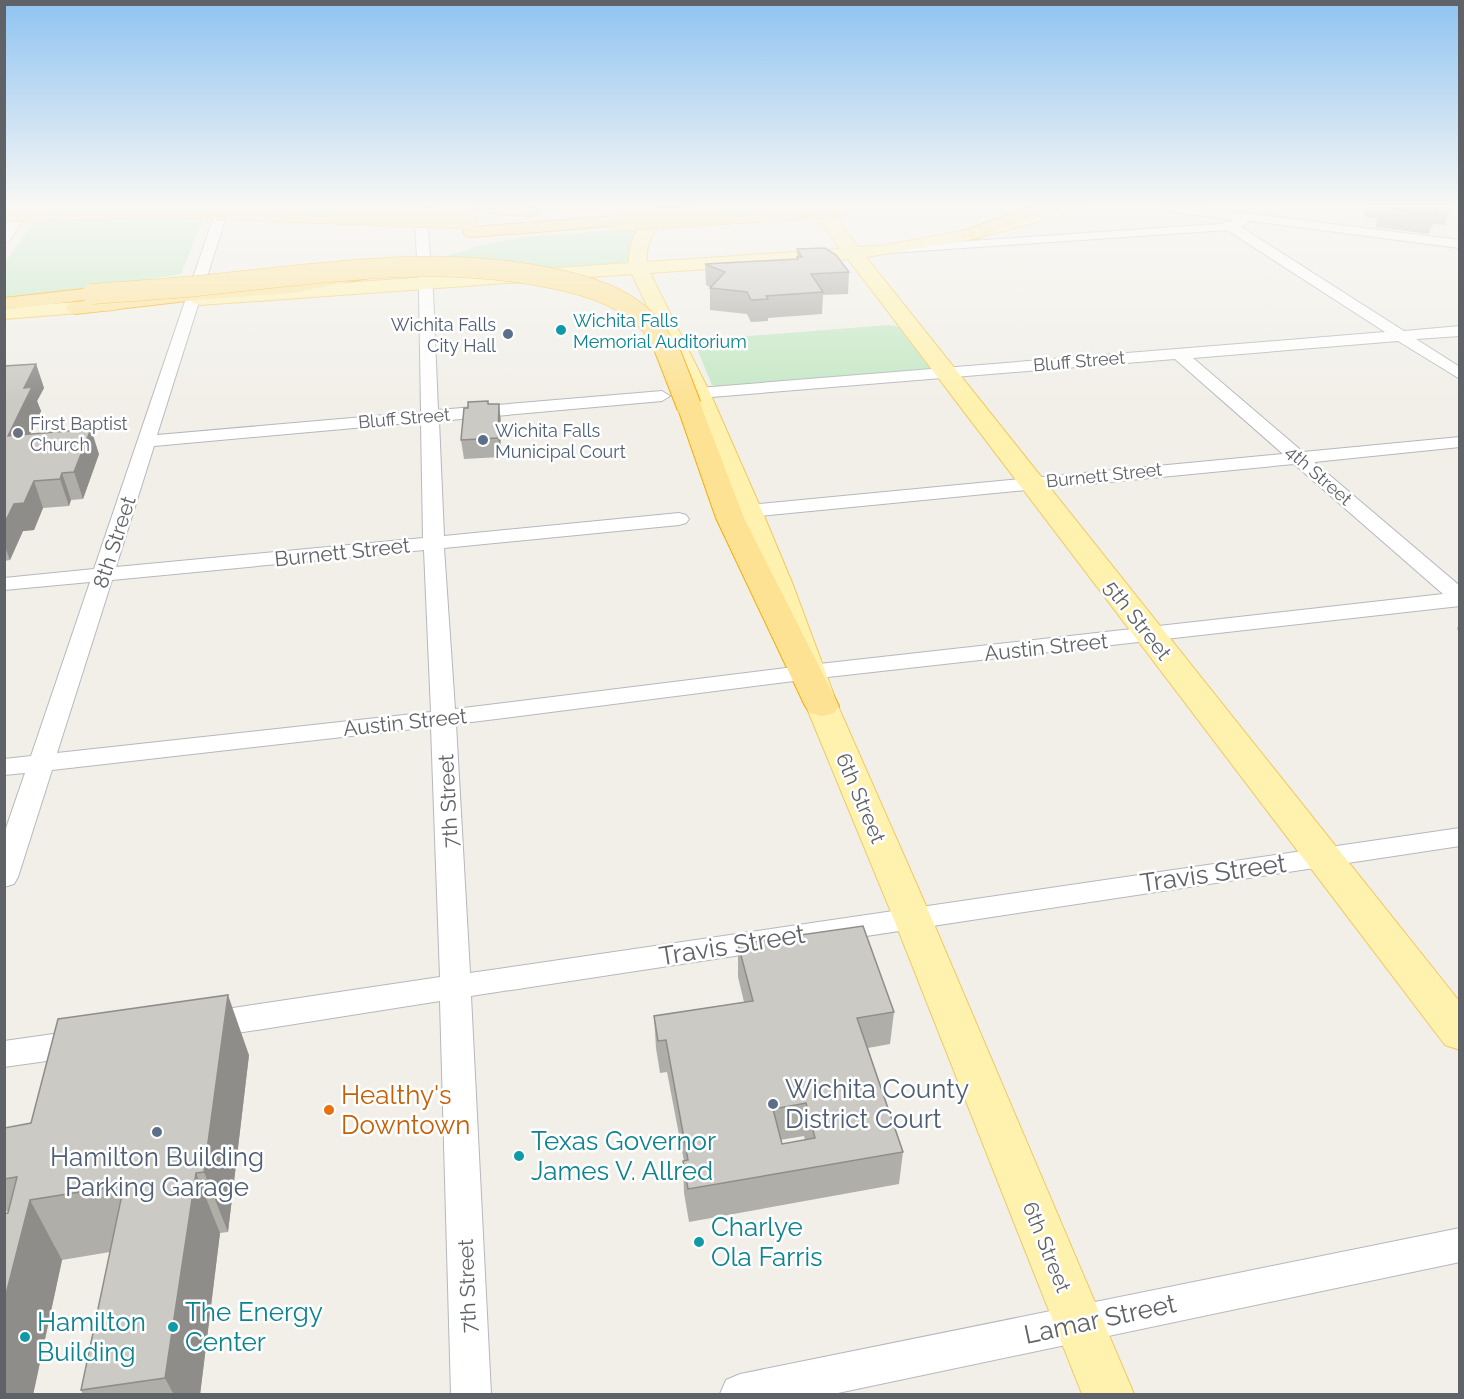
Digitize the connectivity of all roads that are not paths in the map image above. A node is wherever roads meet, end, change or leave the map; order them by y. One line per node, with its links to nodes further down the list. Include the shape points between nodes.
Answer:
1 (203, 272): 13 (street, 8th Street)
2 (218, 272): 12 (highway, bridge)
3 (313, 272): 12 (highway, bridge)
4 (368, 272): 13 (highway, bridge, via 292,287)
5 (427, 272): 11 (street, 7th Street)
6 (527, 272): 23 (highway, bridge, via 606,294 642,315 657,332)
7 (564, 272): 11 (main road)
8 (640, 272): 23 (main road, 6th Street)
9 (866, 272): 20 (main road, 5th Street)
10 (1302, 272): 18 (street)
11 (428, 282): 13 (main road); 24 (street, 7th Street)
12 (92, 294): 14 (highway)
13 (195, 297): 15 (highway); 25 (street, 8th Street)
14 (4, 304)
15 (76, 308): 16 (main road)
16 (4, 313)
17 (1460, 331): 18 (street, Bluff Street)
18 (1400, 336): 19 (street, Bluff Street); 21 (street)
19 (1178, 353): 20 (street, Bluff Street); 27 (street, 4th Street)
20 (944, 372): 23 (street, Bluff Street); 28 (main road, 5th Street)
21 (1460, 374)
22 (662, 396): 24 (street, Bluff Street)
23 (694, 400): 29 (main road, 6th Street); 36 (highway, via 730,518)
24 (431, 415): 25 (street, Bluff Street); 31 (street, 7th Street)
25 (147, 441): 32 (street, 8th Street)
26 (1460, 442): 27 (street, Burnett Street)
27 (1298, 457): 28 (street, Burnett Street); 34 (street, 4th Street)
28 (1030, 483): 29 (street, Burnett Street); 35 (main road, 5th Street)
29 (749, 511): 36 (main road, 6th Street)
30 (679, 519): 31 (street, Burnett Street)
31 (434, 543): 32 (street, Burnett Street); 37 (street, 7th Street)
32 (103, 575): 33 (street, Burnett Street); 38 (street, 8th Street)
33 (4, 584)
34 (1460, 598): 35 (street, Austin Street)
35 (1150, 635): 36 (street, Austin Street); 41 (main road, 5th Street)
36 (808, 673): 37 (street, Austin Street); 43 (main road, 6th Street)
37 (444, 718): 38 (street, Austin Street); 44 (street, 7th Street)
38 (42, 763): 39 (street, Austin Street); 42 (street, 8th Street)
39 (4, 768)
40 (1460, 837): 41 (street, Travis Street)
41 (1321, 857): 43 (street, Travis Street); 46 (main road, 5th Street)
42 (4, 877)
43 (912, 916): 44 (street, Travis Street); 50 (main road, 6th Street)
44 (456, 988): 45 (street, Travis Street); 51 (street, 7th Street)
45 (178, 1029)
46 (1460, 1033)
47 (109, 1039): 48 (street)
48 (4, 1054)
49 (1460, 1245): 50 (street, Lamar Street)
50 (1078, 1323): 52 (street, Lamar Street); 53 (main road, 6th Street)
51 (471, 1395)
52 (740, 1395)
53 (1108, 1395)

